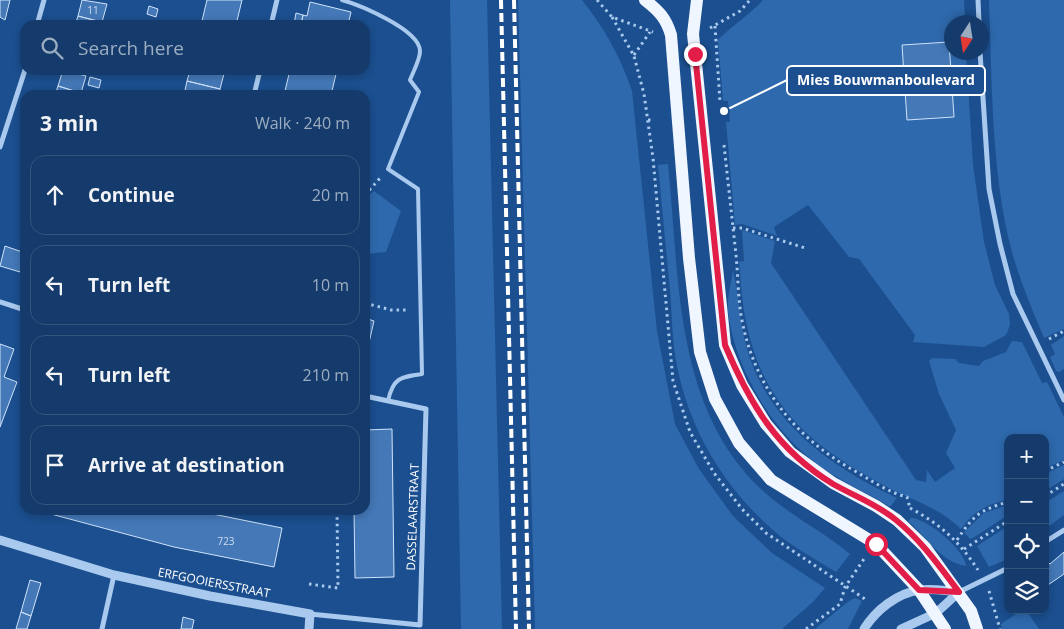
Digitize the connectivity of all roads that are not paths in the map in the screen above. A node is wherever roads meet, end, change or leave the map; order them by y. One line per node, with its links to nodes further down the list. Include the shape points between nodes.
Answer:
1 (44, 0): 8 (street)
2 (278, 0): 9 (street)
3 (342, 0): 19 (lane, via 357,4 410,33 420,52 410,80 419,92 388,169 418,189 422,374 403,376 394,383)
4 (645, 0): 25 (main road, via 661,12 669,28 674,56 689,258 700,352 715,399 739,443 771,480 876,544)
5 (697, 0): 26 (main road, via 694,40 725,345 742,385 766,424 790,452 833,484 897,520 925,547)
6 (978, 0): 7 (street)
7 (979, 15)
8 (38, 20)
9 (272, 20)
10 (981, 60): 18 (street, via 989,189 1000,244 1013,294)
11 (23, 75): 14 (street)
12 (259, 75): 13 (street)
13 (255, 90)
14 (0, 147)
15 (0, 302): 16 (street)
16 (20, 308)
17 (370, 397): 19 (street)
18 (1064, 400)
19 (388, 401): 29 (street, DASSELAARSTRAAT, via 426,409)
20 (1064, 530): 21 (street)
21 (1049, 539)
22 (0, 540): 24 (street, ERFGOOIERSSTRAAT)
23 (1006, 569): 26 (street)
24 (114, 575): 28 (street, ERFGOOIERSSTRAAT); 30 (street)
25 (919, 590): 26 (street); 27 (main road); 32 (street, via 879,610)
26 (959, 592): 27 (street); 35 (main road)
27 (936, 613): 33 (street); 34 (main road)
28 (310, 614): 29 (street, ERFGOOIERSSTRAAT); 31 (street)
29 (420, 625)
30 (102, 629)
31 (309, 629)
32 (864, 629)
33 (902, 629)
34 (944, 629)
35 (977, 629)

